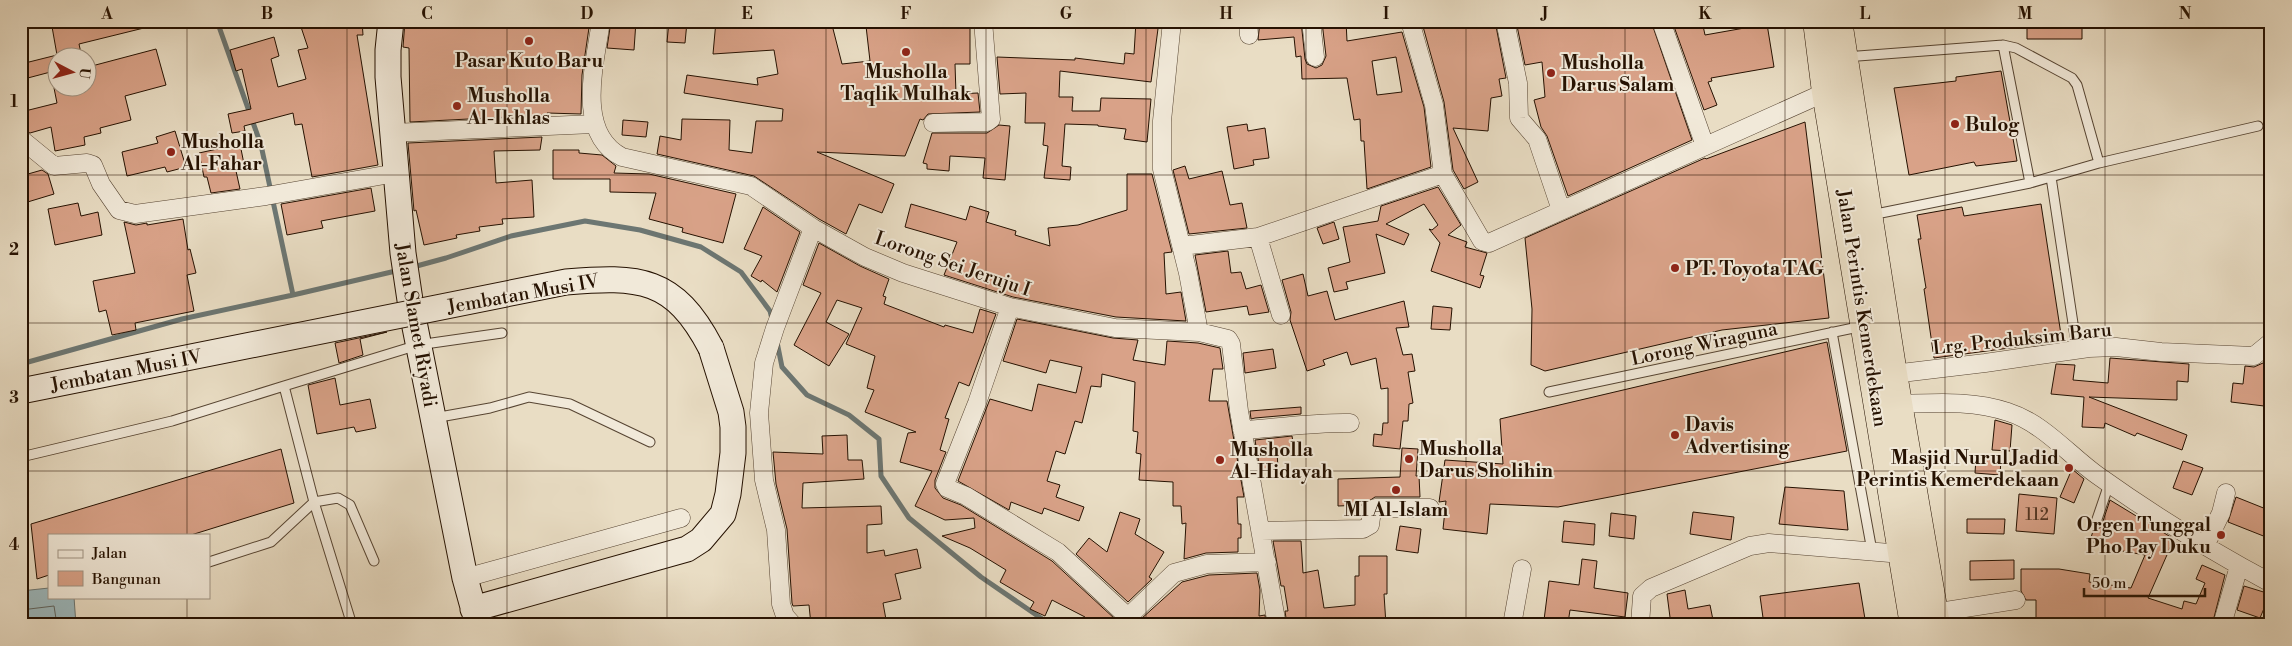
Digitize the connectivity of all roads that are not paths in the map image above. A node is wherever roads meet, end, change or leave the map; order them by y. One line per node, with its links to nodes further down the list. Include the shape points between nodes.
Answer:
1 (390, 21): 18 (street, Jalan Slamet Riyadi, via 388,59)
2 (601, 21): 15 (street, Lorong Sei Jeruju I, via 594,66)
3 (983, 21): 16 (street, via 991,119 987,122)
4 (1172, 21): 30 (street, via 1162,121 1162,169)
5 (1312, 21): 12 (street)
6 (1410, 21): 24 (street, via 1434,105)
7 (1505, 21): 26 (street, via 1518,82 1520,118 1537,138)
8 (1660, 21): 20 (street)
9 (1817, 21): 14 (highway, Jalan Perintis Kemerdekaan)
10 (1838, 21): 13 (highway)
11 (2003, 45): 13 (lane); 21 (lane, via 2016,48 2072,78 2082,94); 25 (lane)
12 (1316, 57)
13 (1842, 57): 27 (highway)
14 (1826, 92): 20 (street); 33 (highway, Jalan Perintis Kemerdekaan)
15 (594, 124): 18 (street); 28 (street, Lorong Sei Jeruju I, via 608,149 622,157 751,186)
16 (933, 124)
17 (2258, 126): 21 (lane)
18 (392, 133): 22 (street, Jalan Slamet Riyadi)
19 (21, 139): 22 (street, via 54,166 93,165 101,184 122,213 135,214 271,195)
20 (1705, 146): 26 (street)
21 (2099, 163): 23 (lane)
22 (396, 173): 38 (street, Jalan Slamet Riyadi, via 406,278)
23 (2051, 177): 25 (lane); 39 (lane)
24 (1446, 181): 26 (street, via 1482,242 1489,243); 29 (street)
25 (2030, 183): 27 (lane)
26 (1561, 210)
27 (1869, 216): 41 (highway)
28 (813, 228): 31 (street, Lorong Sei Jeruju I, via 865,257 903,273); 73 (street, via 764,364 759,413 764,480 776,530 781,604)
29 (1258, 238): 30 (street); 32 (street)
30 (1182, 246): 34 (street)
31 (1010, 308): 34 (street, Lorong Sei Jeruju I, via 1115,328); 70 (street, via 947,488 966,496 1058,552)
32 (1281, 314)
33 (1866, 325): 35 (lane, Lorong Wiraguna); 60 (highway, Jalan Perintis Kemerdekaan)
34 (1200, 332): 48 (street, Lorong Sei Jeruju I, via 1224,337 1231,344)
35 (1832, 332): 44 (lane, Lorong Wiraguna); 59 (lane)
36 (502, 333): 38 (lane)
37 (2271, 342): 40 (street, Lrg. Produksim Baru)
38 (418, 345): 42 (lane); 46 (street, Jalan Slamet Riyadi)
39 (2076, 350): 40 (street, Lrg. Produksim Baru, via 2116,347); 41 (street, Lrg. Produksim Baru)
40 (2263, 356)
41 (1893, 374): 45 (highway)
42 (284, 386): 50 (lane, via 172,421); 53 (lane)
43 (21, 391): 69 (street, Jembatan Musi IV, bridge, via 566,282 635,280 657,288 676,300 693,318 711,348 731,412 733,453 723,514 701,540 687,549)
44 (1549, 392)
45 (1899, 404): 51 (street, via 1975,404 2010,412 2037,427); 71 (highway)
46 (434, 418): 49 (lane, via 529,397 570,404); 66 (street, Jalan Slamet Riyadi)
47 (1350, 423): 48 (street, via 1319,422)
48 (1242, 430): 57 (street, Lorong Sei Jeruju I)
49 (650, 442)
50 (21, 457)
51 (2109, 484): 56 (lane); 58 (street)
52 (2226, 493): 58 (street, via 2221,513)
53 (314, 502): 61 (lane, via 271,542); 62 (lane, via 338,498 350,504); 72 (lane)
54 (1430, 508): 57 (street, via 1375,508 1370,525 1363,528)
55 (681, 518): 66 (street)
56 (2095, 524)
57 (1261, 530): 63 (street, Lorong Sei Jeruju I)
58 (2205, 546): 64 (street)
59 (1872, 551): 60 (street); 76 (street, via 1769,543 1750,546 1650,588 1642,596)
60 (1902, 554): 71 (highway, Jalan Perintis Kemerdekaan)
61 (210, 562)
62 (374, 562)
63 (1267, 562): 70 (street, via 1207,564 1174,573); 74 (street, Lorong Sei Jeruju I)
64 (2239, 566): 67 (street); 77 (street)
65 (1522, 568): 75 (street)
66 (465, 578): 69 (street, Jalan Slamet Riyadi)
67 (2271, 583)
68 (2016, 600): 71 (street)
69 (475, 617)
70 (1130, 621)
71 (1928, 621)
72 (352, 625)
73 (793, 625)
74 (1277, 625)
75 (1512, 625)
76 (1640, 625)
77 (2222, 625)

